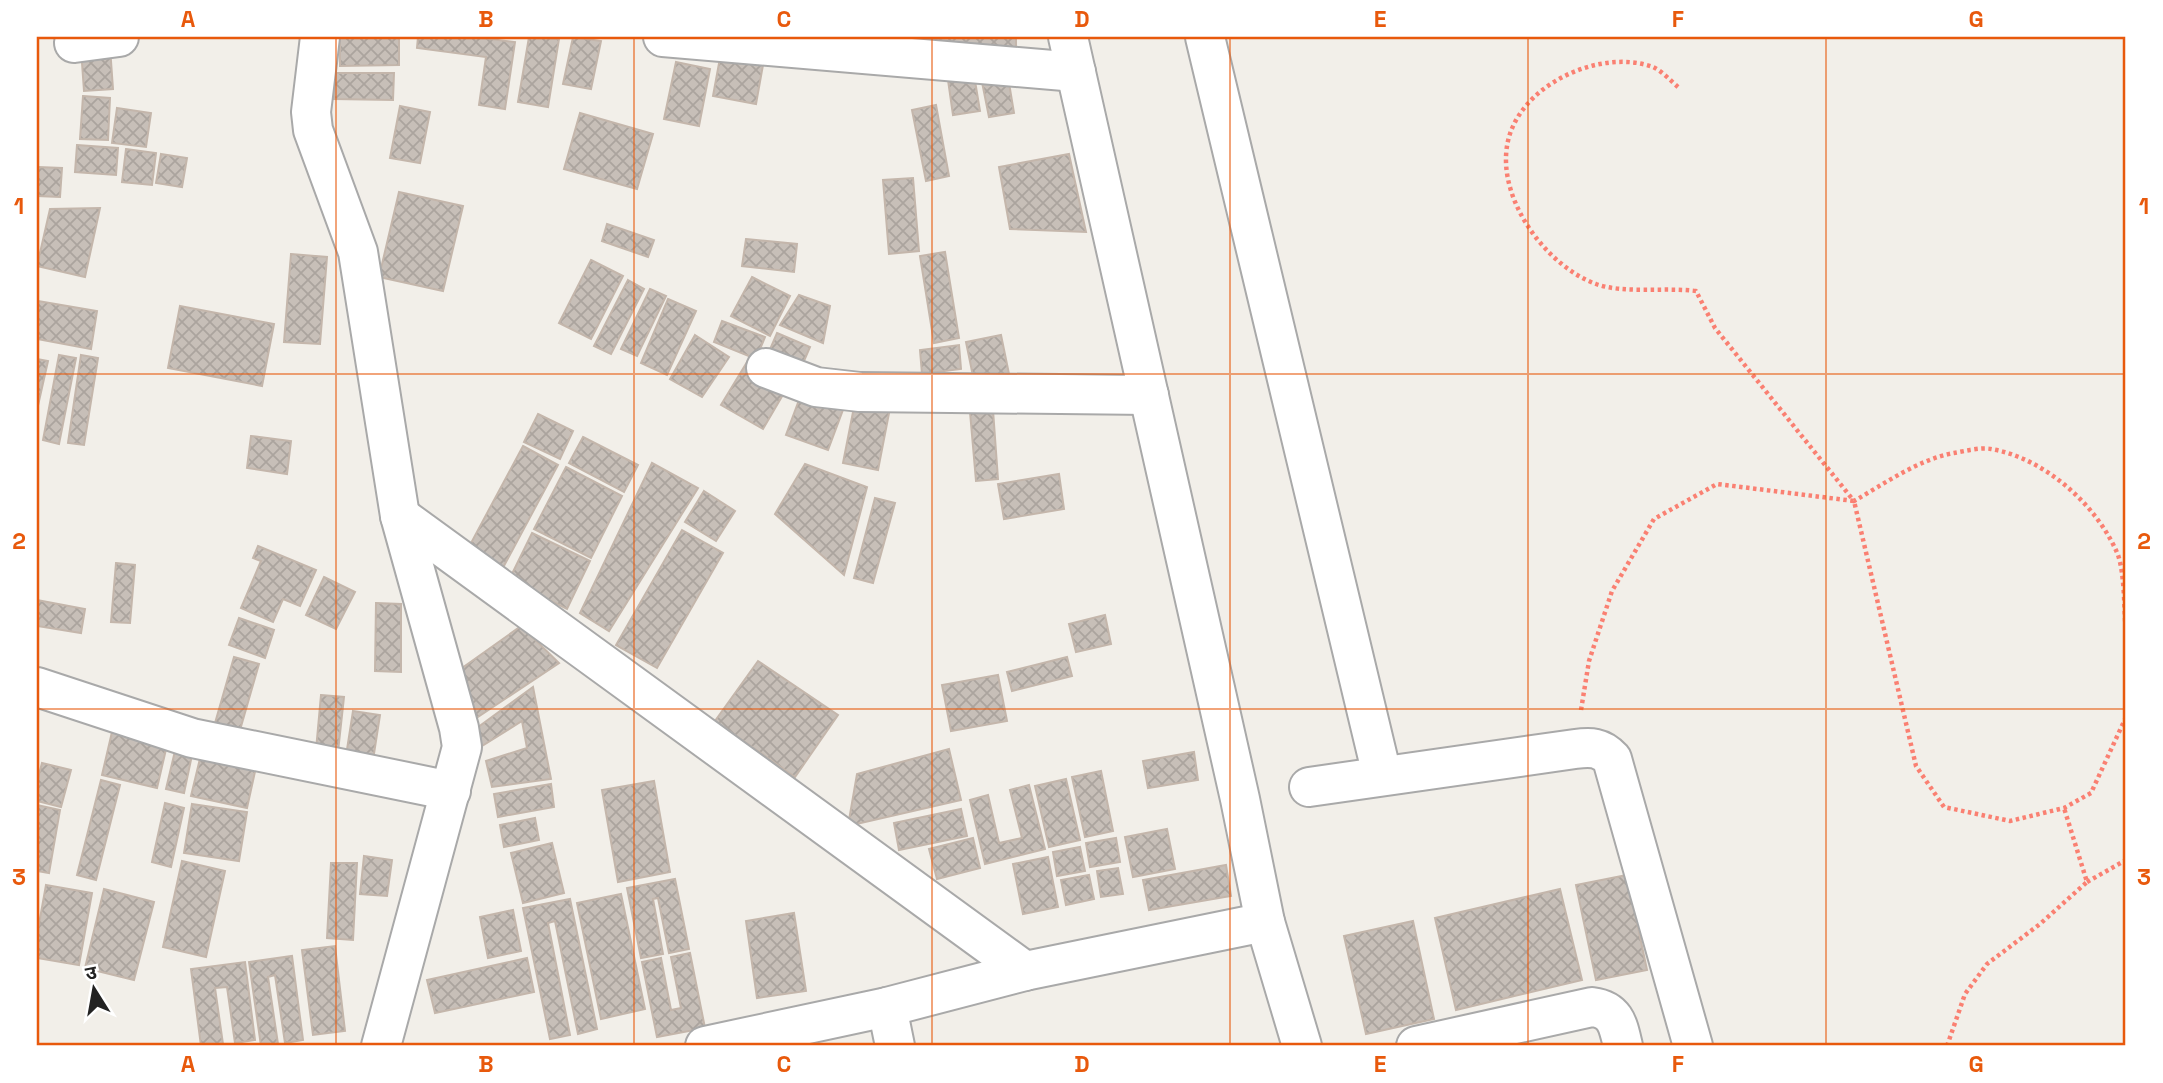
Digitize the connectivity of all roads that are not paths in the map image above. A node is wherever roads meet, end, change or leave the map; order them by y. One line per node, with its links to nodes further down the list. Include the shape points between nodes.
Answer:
1 (118, 37): 5 (street)
2 (320, 37): 9 (street, via 313,131 358,252)
3 (663, 37): 6 (street)
4 (1205, 37): 11 (street)
5 (75, 43)
6 (1072, 54): 8 (street)
7 (766, 368): 8 (street, via 816,387 860,392)
8 (1149, 395): 14 (street)
9 (400, 516): 13 (street, via 459,727 462,747); 15 (street)
10 (37, 687): 13 (street, via 192,738)
11 (1382, 775): 12 (street); 24 (street, via 1592,747 1605,751 1612,759)
12 (1309, 787)
13 (451, 791): 18 (street)
14 (1265, 922): 15 (street); 21 (street)
15 (1025, 971): 16 (street)
16 (887, 1007): 19 (street); 20 (street)
17 (1480, 1040): 22 (street); 23 (street, via 1592,1007 1614,1015)
18 (381, 1046)
19 (705, 1046)
20 (895, 1046)
21 (1302, 1046)
22 (1416, 1046)
23 (1623, 1046)
24 (1693, 1046)

